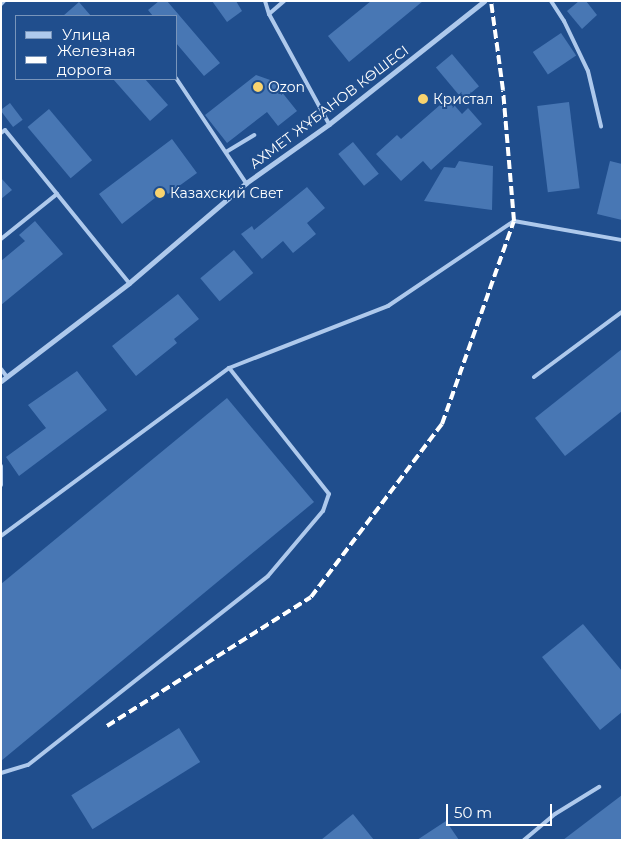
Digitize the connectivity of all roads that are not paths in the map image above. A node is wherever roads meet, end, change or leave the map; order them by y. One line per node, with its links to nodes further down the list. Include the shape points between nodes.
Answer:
1 (4, 1): 6 (lane)
2 (265, 1): 7 (lane)
3 (284, 1): 7 (lane)
4 (484, 1): 9 (street, АХМЕТ ЖҰБАНОВ КӨШЕСІ)
5 (551, 1): 10 (lane, via 588,71)
6 (1, 4)
7 (269, 14): 9 (lane)
8 (177, 80): 13 (lane)
9 (329, 124): 14 (street, АХМЕТ ЖҰБАНОВ КӨШЕСІ)
10 (601, 126)
11 (1, 133): 15 (lane, via 5,130)
12 (254, 135): 13 (lane)
13 (226, 152): 14 (lane)
14 (246, 183): 18 (street, АХМЕТ ЖҰБАНОВ КӨШЕСІ)
15 (57, 194): 16 (lane); 18 (lane)
16 (1, 238)
17 (622, 240): 21 (lane, via 514,221 388,306)
18 (129, 283): 22 (street, АХМЕТ ЖҰБАНОВ КӨШЕСІ)
19 (622, 312): 23 (lane)
20 (1, 368): 22 (lane)
21 (229, 368): 27 (lane); 28 (lane, via 329,494 323,511 268,576 28,765)
22 (7, 376): 24 (street, АХМЕТ ЖҰБАНОВ КӨШЕСІ)
23 (534, 377)
24 (1, 381)
25 (1, 466): 26 (lane)
26 (1, 485)
27 (1, 536)
28 (1, 773)
29 (599, 787): 30 (lane, via 555,814)
30 (524, 840)

